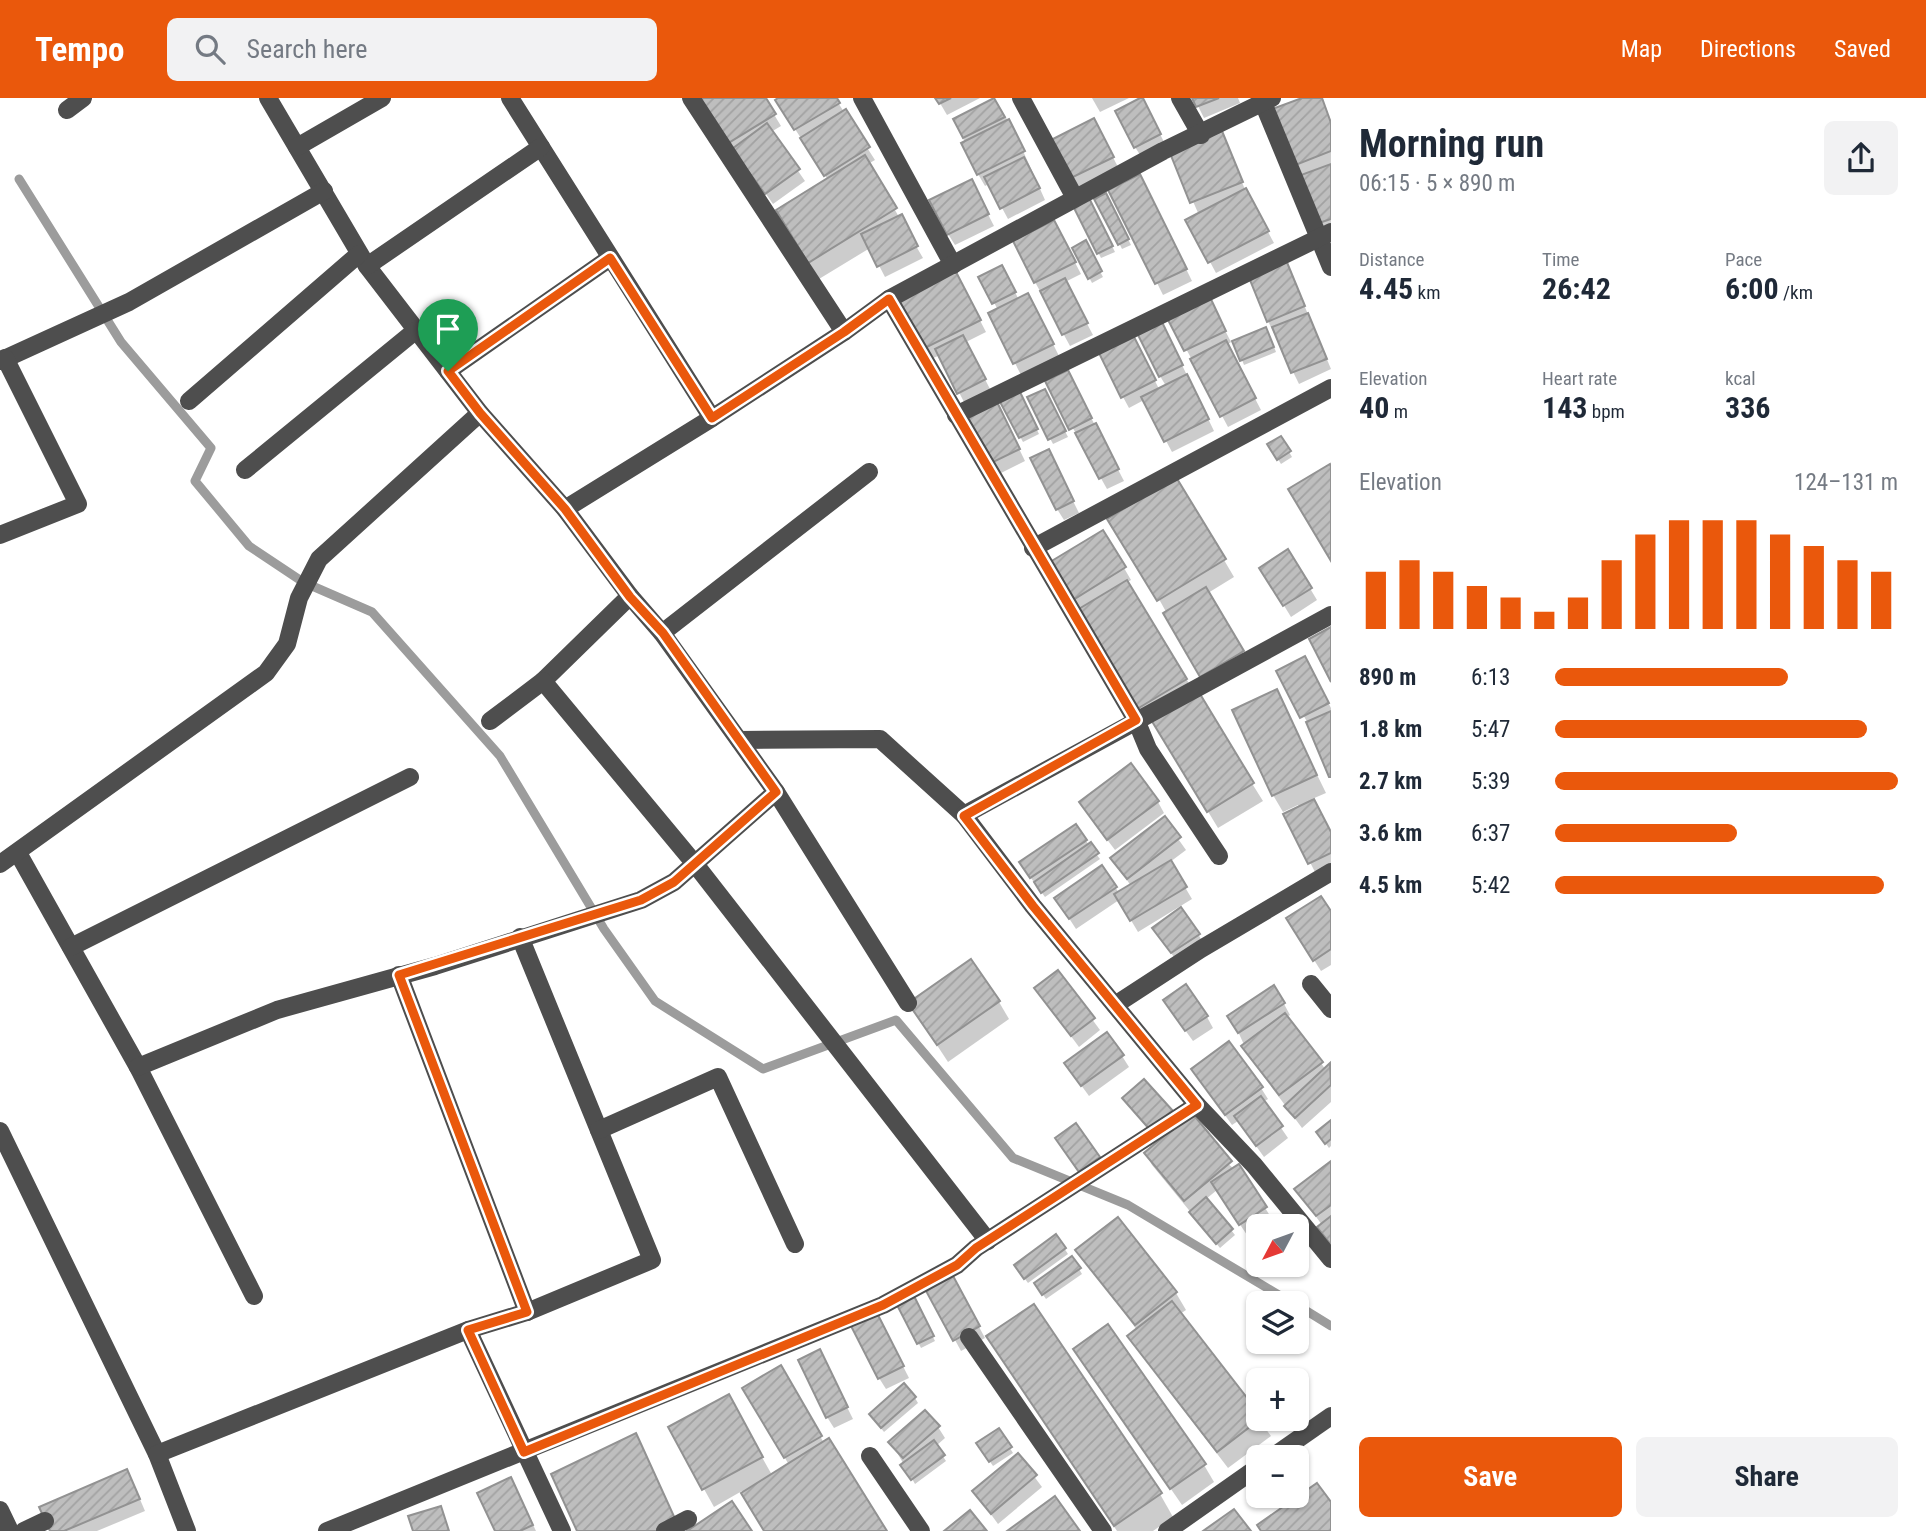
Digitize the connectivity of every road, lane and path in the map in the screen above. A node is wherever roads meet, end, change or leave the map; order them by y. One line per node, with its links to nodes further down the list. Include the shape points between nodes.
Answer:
1 (83, 98): 10 (street)
2 (268, 98): 12 (street)
3 (382, 98): 12 (street)
4 (510, 98): 13 (street)
5 (691, 98): 23 (street)
6 (862, 98): 19 (street)
7 (1021, 98): 15 (street)
8 (1180, 98): 11 (street)
9 (1265, 99): 11 (street); 16 (street)
10 (67, 110)
11 (1201, 135): 15 (street)
12 (297, 147): 14 (street)
13 (541, 147): 17 (street); 18 (street)
14 (324, 191): 18 (street); 24 (street, via 117,308)
15 (1076, 198): 19 (street)
16 (1324, 236): 20 (street); 29 (street)
17 (610, 258): 25 (street); 30 (street)
18 (363, 260): 22 (street); 27 (street)
19 (953, 265): 21 (street)
20 (1331, 267)
21 (889, 299): 23 (street); 29 (street)
22 (415, 331): 25 (street); 31 (street)
23 (844, 332): 30 (street)
24 (2, 360): 34 (street, via 78,504)
25 (448, 371): 28 (street)
26 (1331, 388): 35 (street)
27 (189, 401)
28 (480, 413): 33 (street); 46 (street, via 319,559 299,598 287,644 266,673)
29 (956, 415): 35 (street)
30 (712, 418): 33 (street)
31 (246, 470)
32 (869, 472): 38 (street)
33 (565, 509): 36 (street)
34 (0, 535)
35 (1033, 548): 40 (street)
36 (630, 597): 38 (street); 39 (street)
37 (1331, 615): 40 (street)
38 (663, 633): 42 (street)
39 (543, 681): 41 (street); 49 (street)
40 (1136, 720): 45 (street); 47 (street, via 1148,750)
41 (490, 721)
42 (739, 740): 44 (street); 45 (street, via 880,739)
43 (410, 777): 52 (street)
44 (776, 792): 49 (street); 55 (street)
45 (964, 816): 56 (street)
46 (18, 853): 48 (street); 52 (street)
47 (1219, 856)
48 (0, 864)
49 (695, 864): 51 (street, via 641,900); 62 (street)
50 (1331, 872): 56 (street)
51 (520, 937): 53 (street); 60 (street)
52 (71, 947): 58 (street)
53 (399, 975): 58 (street, via 277,1010); 66 (street)
54 (1311, 984): 57 (street)
55 (908, 1003)
56 (1115, 1005): 59 (street)
57 (1331, 1009)
58 (138, 1067): 65 (street)
59 (1197, 1105): 62 (street); 64 (street, via 1254,1165)
60 (599, 1130): 63 (street, via 718,1077); 66 (street, via 652,1260)
61 (0, 1131): 72 (street)
62 (988, 1241): 71 (street, via 957,1265 883,1305)
63 (795, 1244)
64 (1331, 1259)
65 (254, 1296)
66 (527, 1312): 67 (street)
67 (468, 1330): 71 (street); 72 (street)
68 (969, 1337): 85 (street)
69 (1331, 1416): 70 (street)
70 (1290, 1445)
71 (524, 1452): 81 (street); 82 (street)
72 (157, 1454): 80 (street)
73 (870, 1456): 84 (street)
74 (1246, 1475): 86 (street)
75 (0, 1510): 78 (street)
76 (688, 1519): 83 (street)
77 (45, 1521): 79 (street)
78 (10, 1531)
79 (24, 1531)
80 (187, 1531)
81 (327, 1531)
82 (562, 1531)
83 (665, 1531)
84 (921, 1531)
85 (1102, 1531)
86 (1167, 1531)

